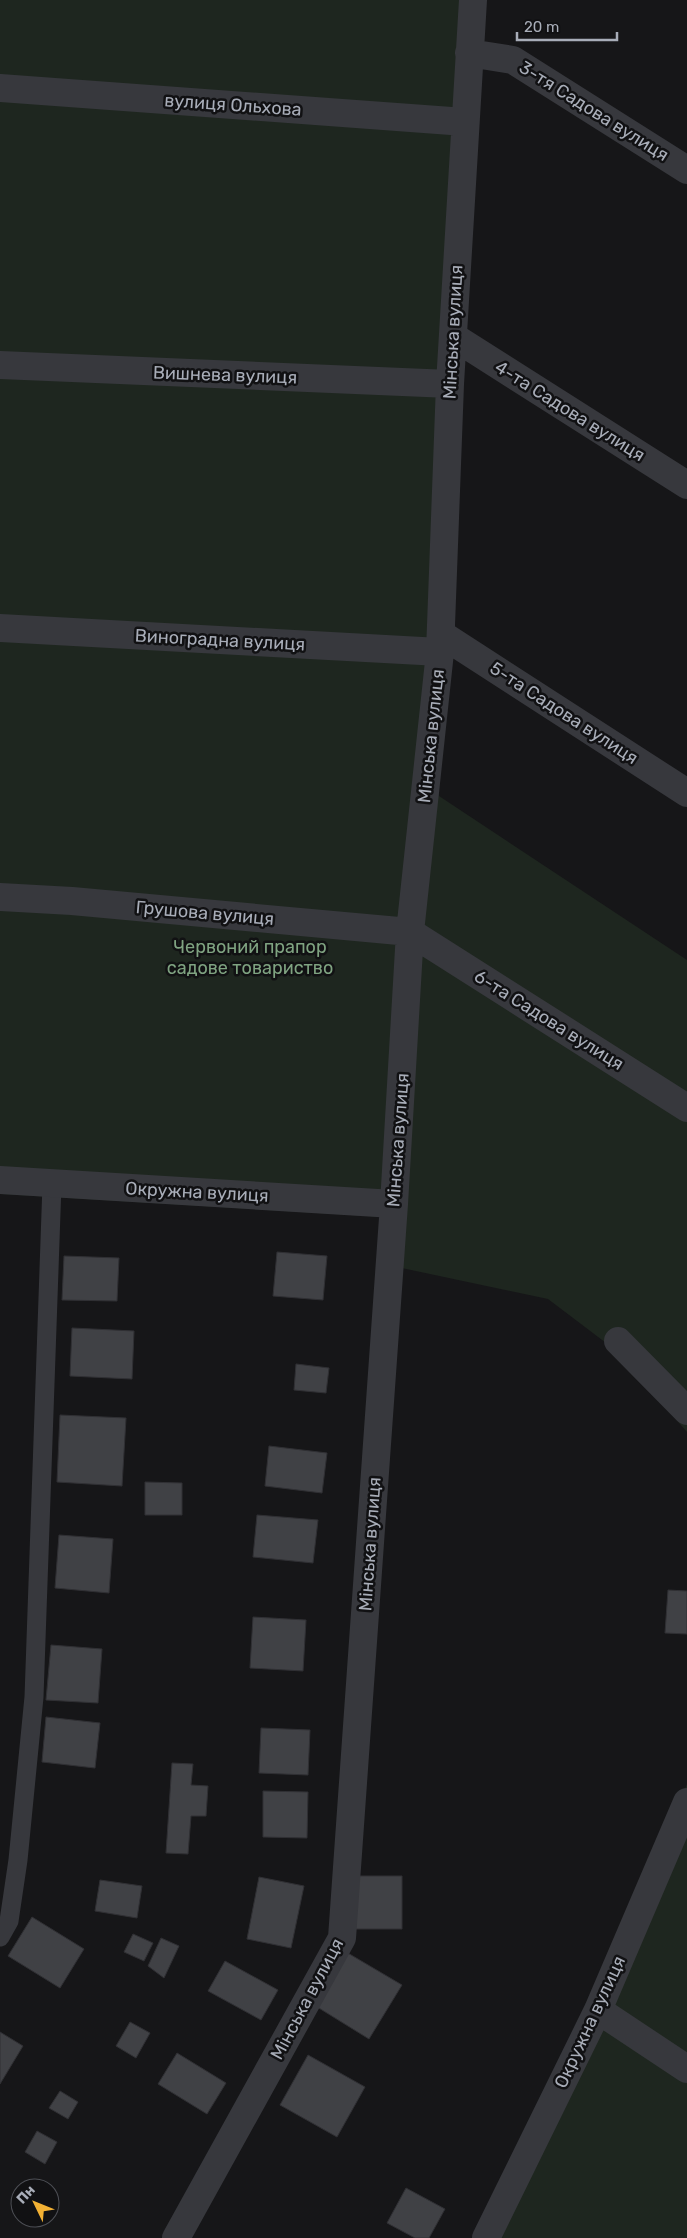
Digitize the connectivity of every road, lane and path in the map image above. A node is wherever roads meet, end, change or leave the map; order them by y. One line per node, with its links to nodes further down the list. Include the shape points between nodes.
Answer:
1 (473, 0): 2 (street, Мінська вулиця)
2 (469, 53): 4 (street, Мінська вулиця); 5 (street, 3-тя Садова вулиця, via 513,60)
3 (0, 88): 4 (street, вулиця Ольхова)
4 (465, 122): 6 (street, Мінська вулиця)
5 (687, 170)
6 (454, 337): 8 (street, Мінська вулиця); 9 (street, 4-та Садова вулиця)
7 (0, 365): 8 (street, Вишнева вулиця)
8 (450, 384): 11 (street, Мінська вулиця)
9 (687, 485)
10 (0, 628): 11 (street, Виноградна вулиця)
11 (440, 643): 12 (street, 5-та Садова вулиця); 14 (street, Мінська вулиця)
12 (687, 793)
13 (0, 897): 14 (street, Грушова вулиця)
14 (410, 932): 15 (street, 6-та Садова вулиця); 18 (street, Мінська вулиця)
15 (687, 1108)
16 (0, 1180): 17 (street, Окружна вулиця)
17 (52, 1184): 18 (street, Окружна вулиця); 22 (lane, via 34,1697 18,1860 9,1921)
18 (394, 1204): 25 (street, Мінська вулиця, via 342,1938)
19 (618, 1341): 20 (street)
20 (687, 1411)
21 (687, 1802): 23 (street, Окружна вулиця)
22 (0, 1937)
23 (598, 2010): 24 (street); 26 (street, Окружна вулиця)
24 (687, 2069)
25 (176, 2238)
26 (486, 2238)

